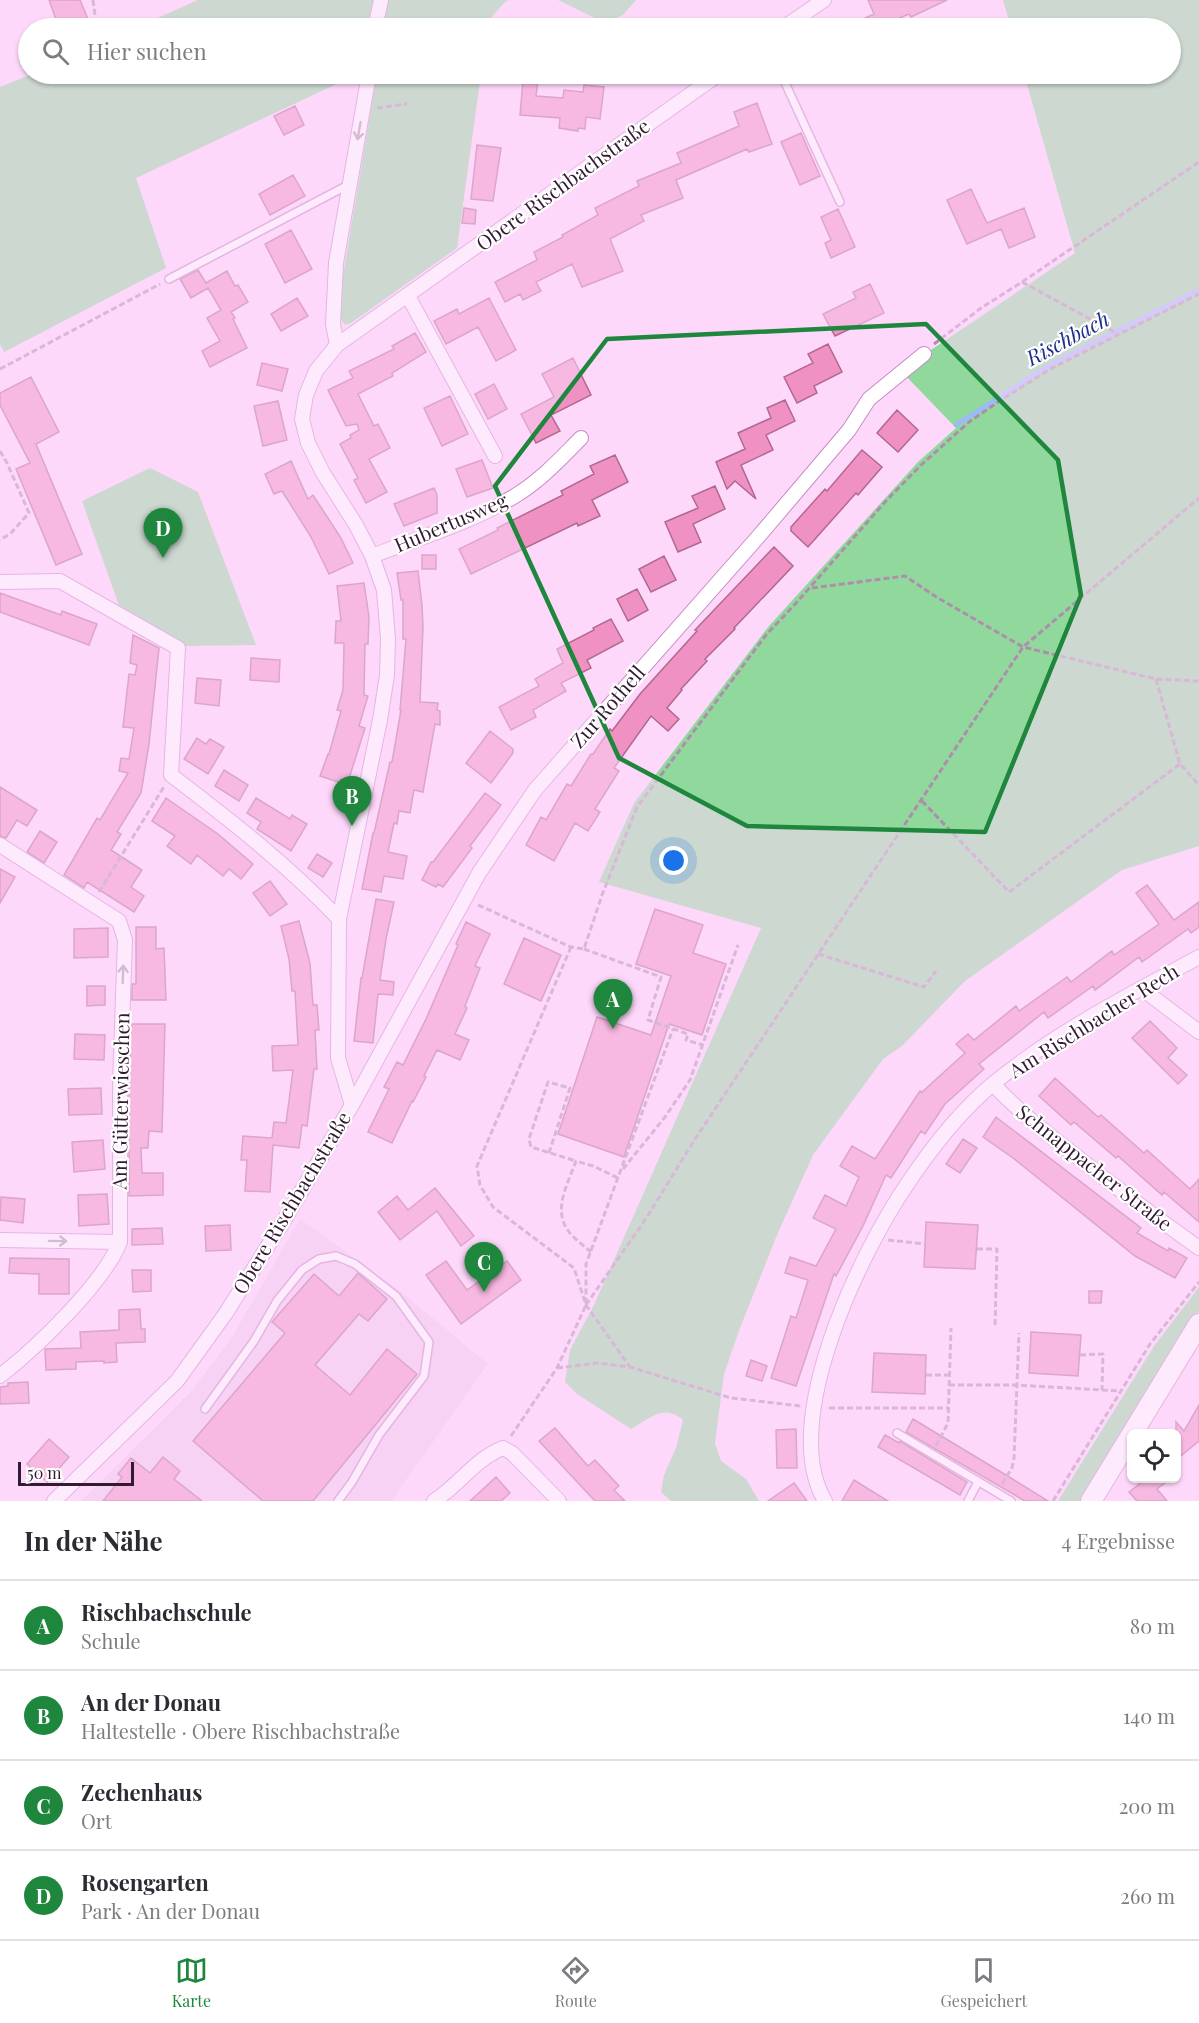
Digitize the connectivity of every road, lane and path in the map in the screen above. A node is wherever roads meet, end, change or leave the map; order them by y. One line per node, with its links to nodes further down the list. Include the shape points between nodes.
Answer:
1 (93, 0): 4 (path)
2 (381, 0): 5 (street)
3 (824, 0): 6 (street)
4 (95, 18)
5 (377, 18)
6 (798, 18)
7 (367, 84): 11 (street)
8 (704, 84): 18 (street, Obere Rischbachstraße)
9 (786, 84): 14 (lane)
10 (407, 104): 11 (path)
11 (363, 109): 13 (street, one-way to 13)
12 (1199, 162): 16 (path)
13 (350, 184): 15 (lane); 20 (street, via 333,295)
14 (840, 202)
15 (169, 279): 22 (path)
16 (1022, 282): 19 (path); 21 (path, via 981,308)
17 (1199, 294): 19 (path)
18 (408, 296): 20 (street, Obere Rischbachstraße); 25 (street)
19 (1118, 334): 30 (path, via 1052,368 969,422 885,502)
20 (337, 345): 28 (street, Obere Rischbachstraße, via 316,371 302,419 308,443)
21 (924, 354): 39 (street, Zur Rothell, via 869,399 849,430 758,537 535,790)
22 (0, 369)
23 (581, 438): 28 (street, Hubertusweg, via 518,494 470,519)
24 (0, 451): 27 (path, via 28,513)
25 (495, 456)
26 (1199, 498): 31 (path)
27 (0, 540)
28 (372, 556): 41 (street, Obere Rischbachstraße, via 384,590 387,675)
29 (0, 582): 35 (street, via 60,581 178,648)
30 (810, 588): 31 (path, via 905,576); 44 (path, via 766,635 638,807)
31 (1023, 647): 32 (path); 37 (path)
32 (1156, 679): 33 (path); 34 (path)
33 (1199, 681)
34 (1180, 764): 36 (path); 37 (path, via 1009,892)
35 (171, 775): 40 (path); 41 (street, via 245,831)
36 (1199, 785)
37 (922, 800): 45 (path)
38 (0, 845): 40 (street, Am Gütterwieschen)
39 (465, 899): 43 (path); 53 (street, Zur Rothell)
40 (92, 904): 60 (street, Am Gütterwieschen, one-way to 40, via 125,940 119,921)
41 (339, 920): 53 (street, Obere Rischbachstraße, via 338,1058)
42 (738, 945): 51 (path)
43 (571, 947): 44 (path); 66 (path, via 477,1166 480,1185 494,1207 574,1268)
44 (584, 950): 49 (path, via 661,977 648,1020)
45 (818, 954): 47 (path, via 924,987); 66 (path)
46 (1199, 957): 48 (street, Am Rischbacher Rech)
47 (936, 971)
48 (1141, 988): 50 (street); 52 (street, Am Rischbacher Rech, via 1090,1017)
49 (673, 1029): 51 (path, via 688,1034 686,1040); 56 (path)
50 (1199, 1032)
51 (703, 1045): 56 (path, via 690,1080)
52 (993, 1084): 58 (street, Am Rischbacher Rech, via 940,1140 907,1184); 62 (street, Schnappacher Straße, via 1031,1120)
53 (352, 1105): 91 (street, Obere Rischbachstraße, via 226,1313 177,1381)
54 (549, 1153): 54 (path, via 531,1147 529,1139 548,1082 570,1088); 55 (path)
55 (576, 1161): 57 (path); 64 (path, via 561,1201 563,1218 567,1229)
56 (620, 1173): 57 (path)
57 (618, 1178): 64 (path)
58 (875, 1238): 61 (path); 81 (street, Am Rischbacher Rech, via 836,1324)
59 (0, 1240): 60 (street, one-way to 60)
60 (120, 1242): 76 (street, via 88,1290 23,1359)
61 (925, 1244)
62 (1199, 1248)
63 (977, 1249): 68 (path, via 997,1249)
64 (591, 1252): 66 (path, via 586,1264)
65 (1199, 1282): 80 (path)
66 (586, 1305): 72 (path); 73 (path)
67 (1199, 1324): 84 (street)
68 (995, 1327)
69 (951, 1328): 75 (path)
70 (1019, 1333): 78 (path)
71 (1080, 1354): 79 (path, via 1102,1354)
72 (630, 1367): 73 (path, via 597,1363); 81 (path, via 731,1398)
73 (557, 1368): 87 (path)
74 (926, 1375): 75 (path)
75 (949, 1375): 77 (path)
76 (0, 1376)
77 (949, 1385): 78 (path); 82 (path)
78 (1016, 1385): 79 (path); 90 (path, via 1014,1458)
79 (1102, 1390): 80 (path)
80 (1120, 1390): 98 (path)
81 (813, 1408): 82 (path); 95 (street, Am Rischbacher Rech, via 812,1465)
82 (949, 1408): 88 (path, via 948,1423)
83 (205, 1409): 92 (lane, via 302,1270 319,1258 336,1256 355,1264 396,1296 429,1342 424,1376 379,1435)
84 (1135, 1429)
85 (897, 1433): 88 (lane)
86 (1127, 1442): 99 (street)
87 (503, 1448): 93 (street, via 474,1465); 94 (street)
88 (931, 1454): 89 (lane)
89 (978, 1482): 90 (lane); 96 (lane)
90 (997, 1493): 97 (lane)
91 (54, 1501)
92 (338, 1501)
93 (434, 1501)
94 (559, 1501)
95 (825, 1501)
96 (968, 1501)
97 (1011, 1501)
98 (1053, 1501)
99 (1091, 1501)

